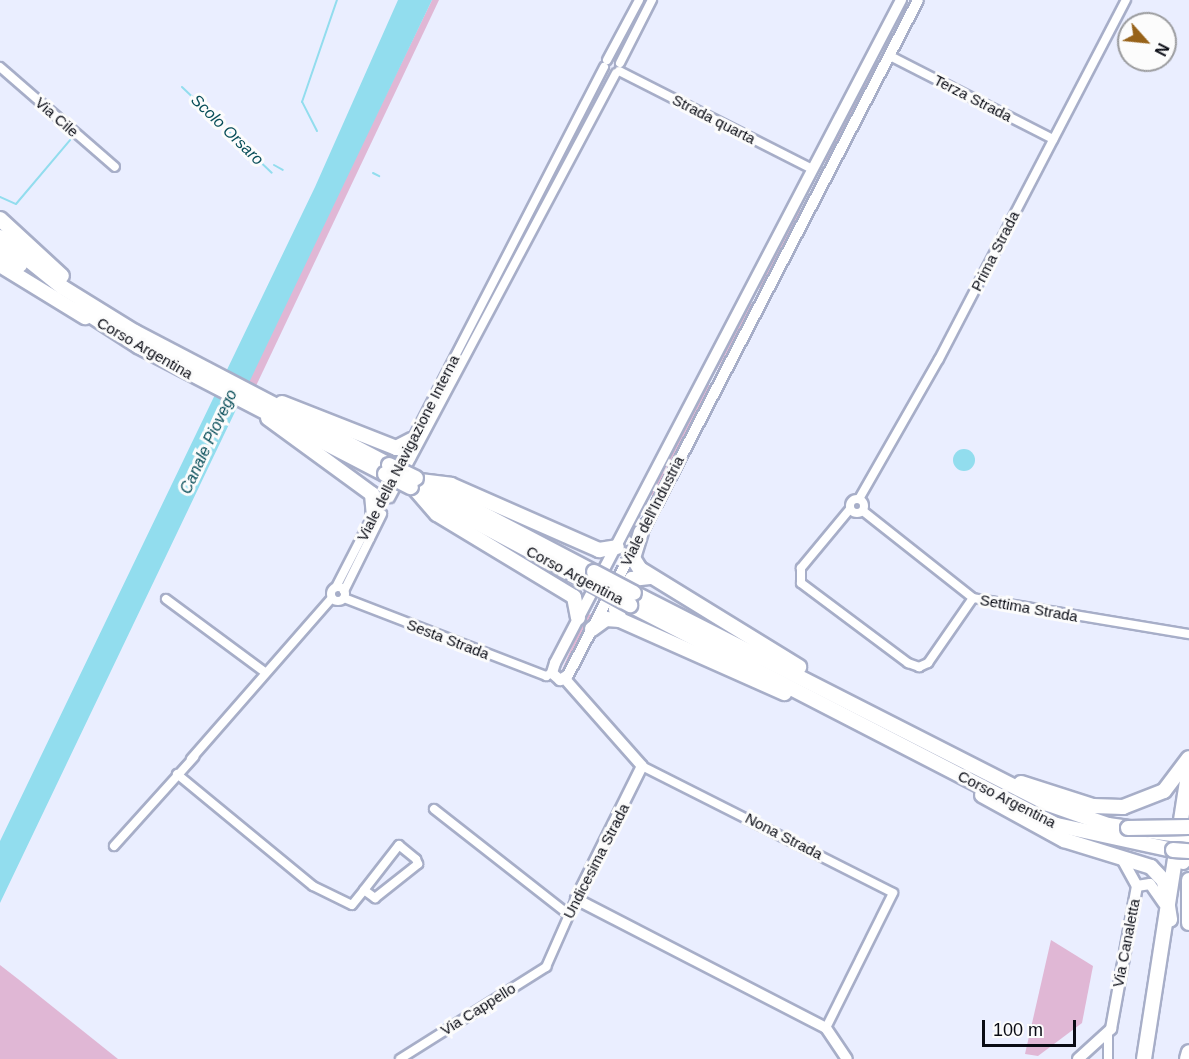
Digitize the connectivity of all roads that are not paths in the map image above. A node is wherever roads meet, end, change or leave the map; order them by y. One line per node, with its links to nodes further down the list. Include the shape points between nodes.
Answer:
1 (639, 0): 9 (street, Viale della Navigazione Interna)
2 (652, 0): 11 (street, Viale della Navigazione Interna)
3 (901, 0): 6 (street, Viale dell'Industria)
4 (918, 0): 8 (street, Viale dell'Industria)
5 (1125, 0): 12 (street, Prima Strada)
6 (880, 43): 7 (street, Viale dell'Industria); 8 (street)
7 (874, 53): 8 (street); 14 (street, Viale dell'Industria)
8 (890, 57): 12 (street, Terza Strada); 15 (street, Viale dell'Industria)
9 (606, 63): 11 (street); 11 (street); 17 (street, Viale della Navigazione Interna)
10 (0, 67): 13 (street, Via Cile)
11 (618, 69): 14 (street, Strada quarta); 18 (street, Viale della Navigazione Interna)
12 (1053, 139): 37 (street, Prima Strada)
13 (115, 167)
14 (812, 169): 15 (street); 16 (street); 23 (street, Viale dell'Industria)
15 (830, 171): 16 (street, Viale dell'Industria)
16 (822, 184): 26 (street, Viale dell'Industria)
17 (544, 185): 18 (street); 24 (street, Viale della Navigazione Interna)
18 (554, 190): 25 (street, Viale della Navigazione Interna)
19 (0, 219): 28 (highway)
20 (0, 237): 28 (highway, Corso Argentina)
21 (0, 250): 30 (highway, Corso Argentina)
22 (0, 265): 30 (highway)
23 (749, 291): 26 (street); 31 (street, Viale dell'Industria)
24 (487, 295): 25 (street, via 492,304); 27 (street, Viale della Navigazione Interna)
25 (499, 296): 29 (street, Viale della Navigazione Interna)
26 (763, 298): 33 (street, Viale dell'Industria)
27 (480, 309): 29 (street); 35 (street, Viale della Navigazione Interna)
28 (101, 312): 32 (highway, Corso Argentina)
29 (486, 322): 45 (street, Viale della Navigazione Interna)
30 (116, 333): 32 (highway, Corso Argentina)
31 (707, 372): 33 (street); 42 (street, Viale dell'Industria)
32 (200, 373): 34 (highway, Corso Argentina)
33 (721, 379): 41 (street, Viale dell'Industria)
34 (261, 404): 35 (highway, via 295,406 396,448); 36 (highway, Corso Argentina, bridge); 40 (highway, via 282,434 372,494)
35 (412, 440): 40 (street, Viale della Navigazione Interna)
36 (416, 484): 42 (highway, via 451,485 599,550); 49 (highway, Corso Argentina, bridge); 50 (highway, via 437,514 574,597)
37 (859, 499): 38 (street, Prima Strada); 39 (street)
38 (850, 509): 39 (street); 47 (street, Prima Strada, via 801,568 801,583 908,663 919,667 928,663)
39 (863, 511): 47 (street, Settima Strada)
40 (374, 518): 44 (street, Viale della Navigazione Interna)
41 (641, 532): 43 (highway, via 633,558); 52 (street, Viale dell'Industria)
42 (617, 546): 50 (street, Viale dell'Industria)
43 (652, 578): 51 (highway, via 632,579 616,609); 57 (highway)
44 (336, 587): 45 (street); 46 (street, Viale della Navigazione Interna)
45 (344, 594): 46 (street); 55 (street, Sesta Strada, via 546,676)
46 (332, 598): 54 (street, Viale della Navigazione Interna)
47 (974, 598): 53 (street, Settima Strada)
48 (166, 599): 54 (street)
49 (632, 599): 57 (highway, Corso Argentina); 58 (highway, Corso Argentina)
50 (578, 618): 55 (street, Viale dell'Industria)
51 (620, 620): 52 (highway, via 606,619); 58 (highway)
52 (592, 629): 56 (street, Viale dell'Industria)
53 (1189, 634)
54 (266, 673): 64 (street, Viale della Navigazione Interna)
55 (552, 673): 56 (street)
56 (565, 679): 62 (street, Nona Strada)
57 (882, 719): 59 (highway, Corso Argentina)
58 (875, 731): 61 (highway, Corso Argentina)
59 (943, 750): 60 (highway, via 1042,791 1107,808 1154,798 1174,782); 66 (highway, Corso Argentina)
60 (1189, 758)
61 (937, 764): 66 (highway, Corso Argentina); 72 (highway, via 1029,824)
62 (642, 766): 76 (street, Undicesima Strada); 82 (street, Nona Strada, via 893,893)
63 (1189, 769): 79 (highway)
64 (177, 774): 70 (street, Viale della Navigazione Interna); 75 (street, via 313,886 352,905)
65 (434, 809): 78 (street)
66 (1044, 811): 68 (highway, Corso Argentina); 71 (highway, Corso Argentina, bridge, via 1089,835)
67 (1189, 827): 68 (highway, bridge)
68 (1128, 828): 69 (highway, Corso Argentina, bridge)
69 (1189, 833): 79 (highway)
70 (114, 846)
71 (1189, 851)
72 (1117, 854): 74 (street, via 1131,868); 79 (highway, via 1158,873 1168,894)
73 (1189, 880): 80 (highway)
74 (1137, 886): 77 (street, via 1150,884); 83 (street, Via Canaletta)
75 (364, 890): 75 (street, via 375,898 418,864 416,859 399,845)
76 (576, 899): 78 (street, Undicesima Strada); 82 (street)
77 (1164, 904): 79 (highway)
78 (568, 914): 81 (street, Undicesima Strada)
79 (1170, 920): 89 (highway)
80 (1189, 923)
81 (554, 957): 85 (street, Via Cappello)
82 (826, 1028): 86 (street)
83 (1108, 1034): 87 (street); 88 (street, Via Canaletta)
84 (1189, 1052): 90 (highway)
85 (400, 1059)
86 (847, 1059)
87 (1078, 1059)
88 (1108, 1059)
89 (1144, 1059)
90 (1187, 1059)

